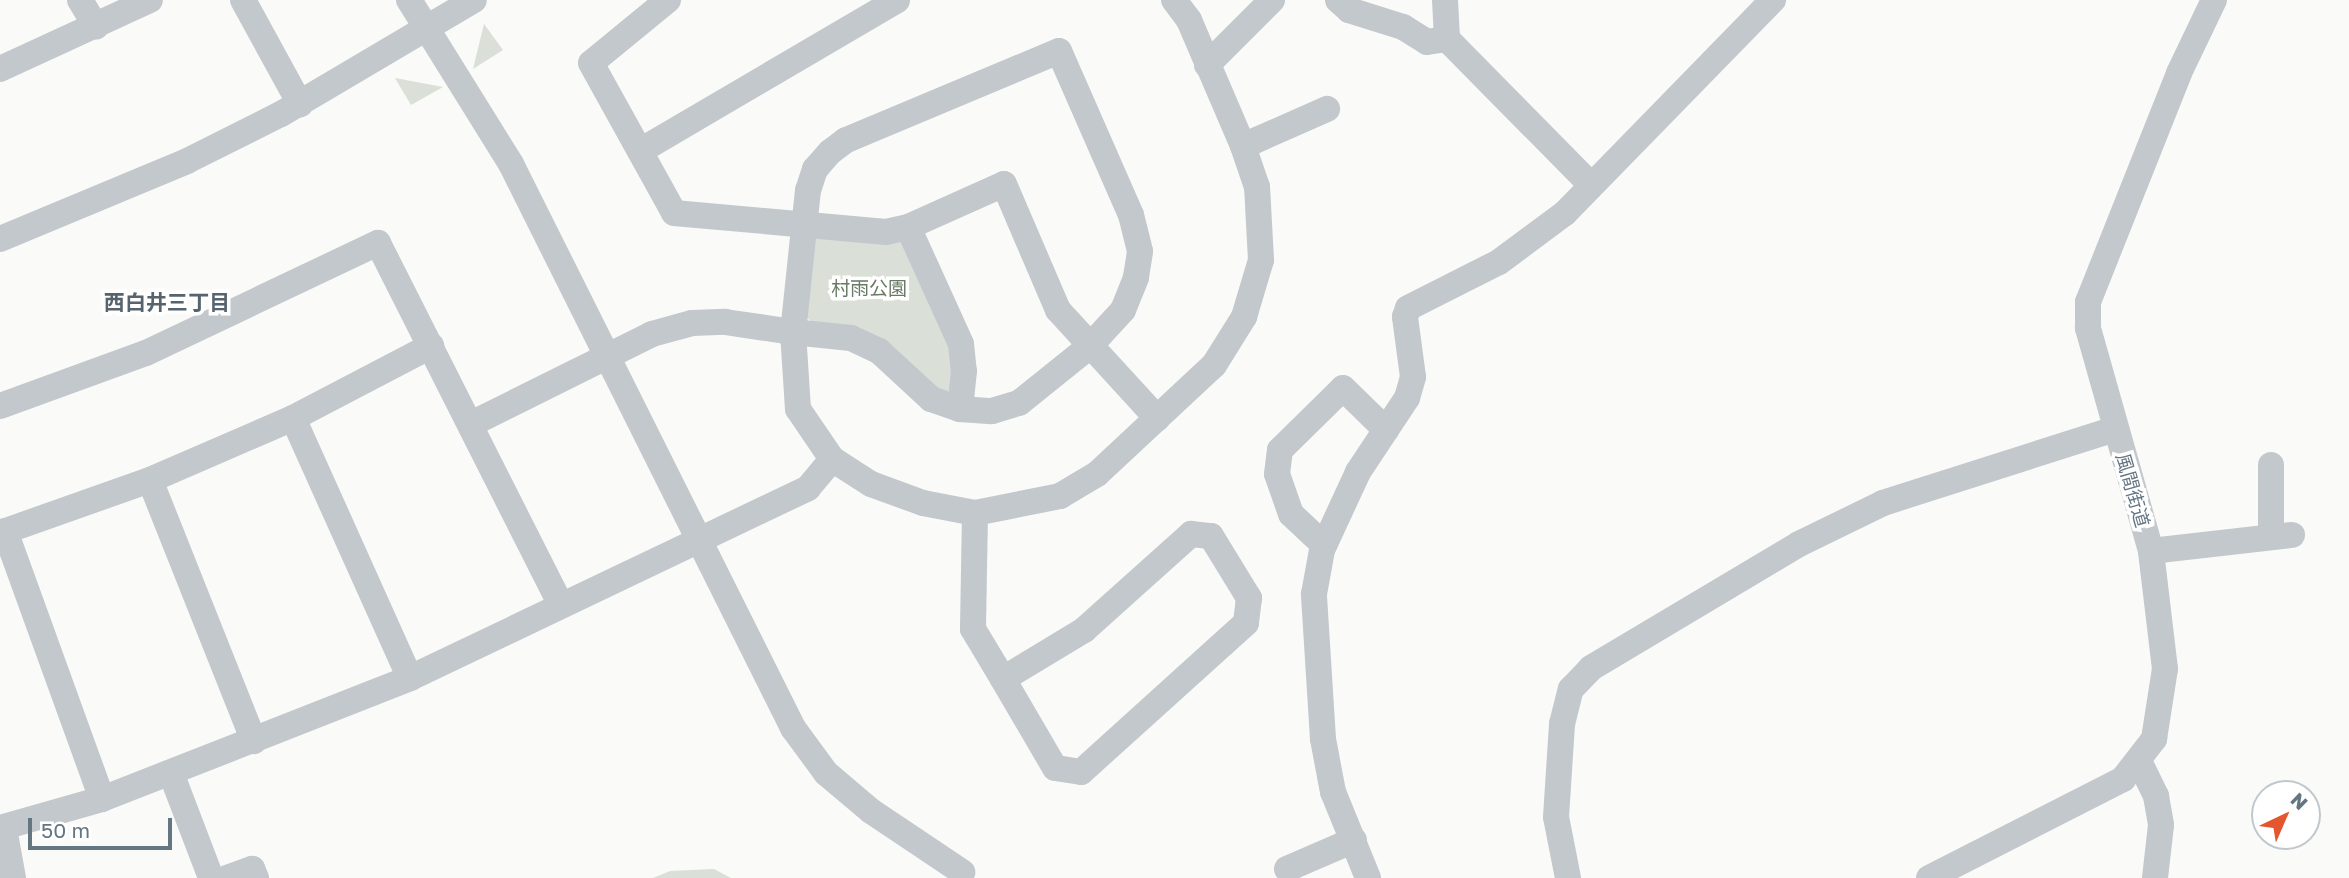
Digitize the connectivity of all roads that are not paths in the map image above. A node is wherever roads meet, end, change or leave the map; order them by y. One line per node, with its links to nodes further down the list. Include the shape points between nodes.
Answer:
1 (80, 0): 14 (street)
2 (150, 0): 14 (street)
3 (243, 0): 19 (street)
4 (409, 0): 15 (street)
5 (474, 0): 15 (street)
6 (668, 0): 22 (street, via 591,62)
7 (897, 0): 22 (street)
8 (1174, 0): 17 (street, via 1189,19)
9 (1272, 0): 17 (street)
10 (1338, 0): 16 (street, via 1349,10 1403,27 1427,42)
11 (1445, 0): 16 (street)
12 (1773, 0): 23 (street)
13 (2214, 0): 36 (street, 風間街道, via 2179,73 2088,302 2088,328)
14 (96, 27): 18 (street)
15 (428, 31): 19 (street); 30 (street, via 511,164)
16 (1447, 39): 23 (street)
17 (1207, 65): 21 (street)
18 (0, 69)
19 (300, 104): 26 (street, via 187,161)
20 (1327, 110): 21 (street)
21 (1243, 146): 34 (street, via 1257,187 1261,225 1254,286 1244,317 1214,365)
22 (640, 151): 24 (street, via 674,212)
23 (1591, 185): 37 (street, via 1565,213 1499,262 1408,308 1405,317 1413,377 1407,398)
24 (803, 226): 25 (street, via 867,233); 27 (street); 29 (street, via 815,169 838,146 1059,51 1131,215 1140,251 1123,310)
25 (908, 227): 29 (street, via 1004,184 1058,310); 32 (street, via 961,344)
26 (0, 239)
27 (793, 332): 30 (street, via 692,323 652,334); 32 (street, via 851,338 879,351 931,399); 38 (street, via 799,409)
28 (431, 346): 31 (street, via 378,243 146,353); 33 (street); 35 (street)
29 (1089, 347): 32 (street, via 1019,402 992,411); 34 (street)
30 (609, 356): 35 (street); 43 (street)
31 (0, 405)
32 (961, 409)
33 (293, 418): 40 (street); 47 (street)
34 (1157, 418): 41 (street, via 1097,474 1060,496)
35 (471, 425): 46 (street)
36 (2115, 429): 45 (street, 風間街道); 62 (street, via 1883,503 1799,544 1591,668 1571,689 1562,724 1556,817)
37 (1386, 430): 44 (street, via 1358,472); 44 (street, via 1343,388 1280,450 1277,474 1291,514)
38 (832, 460): 41 (street, via 871,484 923,503); 43 (street, via 808,488)
39 (2271, 465): 45 (street, via 2281,535)
40 (149, 480): 42 (street); 49 (street)
41 (975, 513): 48 (street, via 973,629)
42 (2, 532): 52 (street)
43 (698, 542): 46 (street); 56 (street, via 793,728 826,774 871,811)
44 (1324, 545): 54 (street, via 1314,594 1323,739 1333,792)
45 (2151, 551): 50 (street, 風間街道, via 2165,669 2154,738)
46 (561, 606): 47 (street)
47 (410, 678): 49 (street)
48 (1003, 679): 48 (street, via 1084,630 1191,534 1211,536 1249,598 1246,623 1081,772 1055,768)
49 (254, 741): 51 (street)
50 (2140, 763): 63 (street, 風間街道, via 2123,779); 64 (street, via 2157,796 2161,825)
51 (170, 773): 52 (street); 58 (street)
52 (102, 799): 53 (street)
53 (2, 828): 57 (street)
54 (1354, 840): 55 (street); 61 (street)
55 (1287, 869)
56 (962, 872)
57 (13, 878)
58 (211, 878)
59 (227, 878): 60 (street, via 252,869)
60 (256, 878)
61 (1368, 878)
62 (1568, 878)
63 (1929, 878)
64 (2155, 878)

